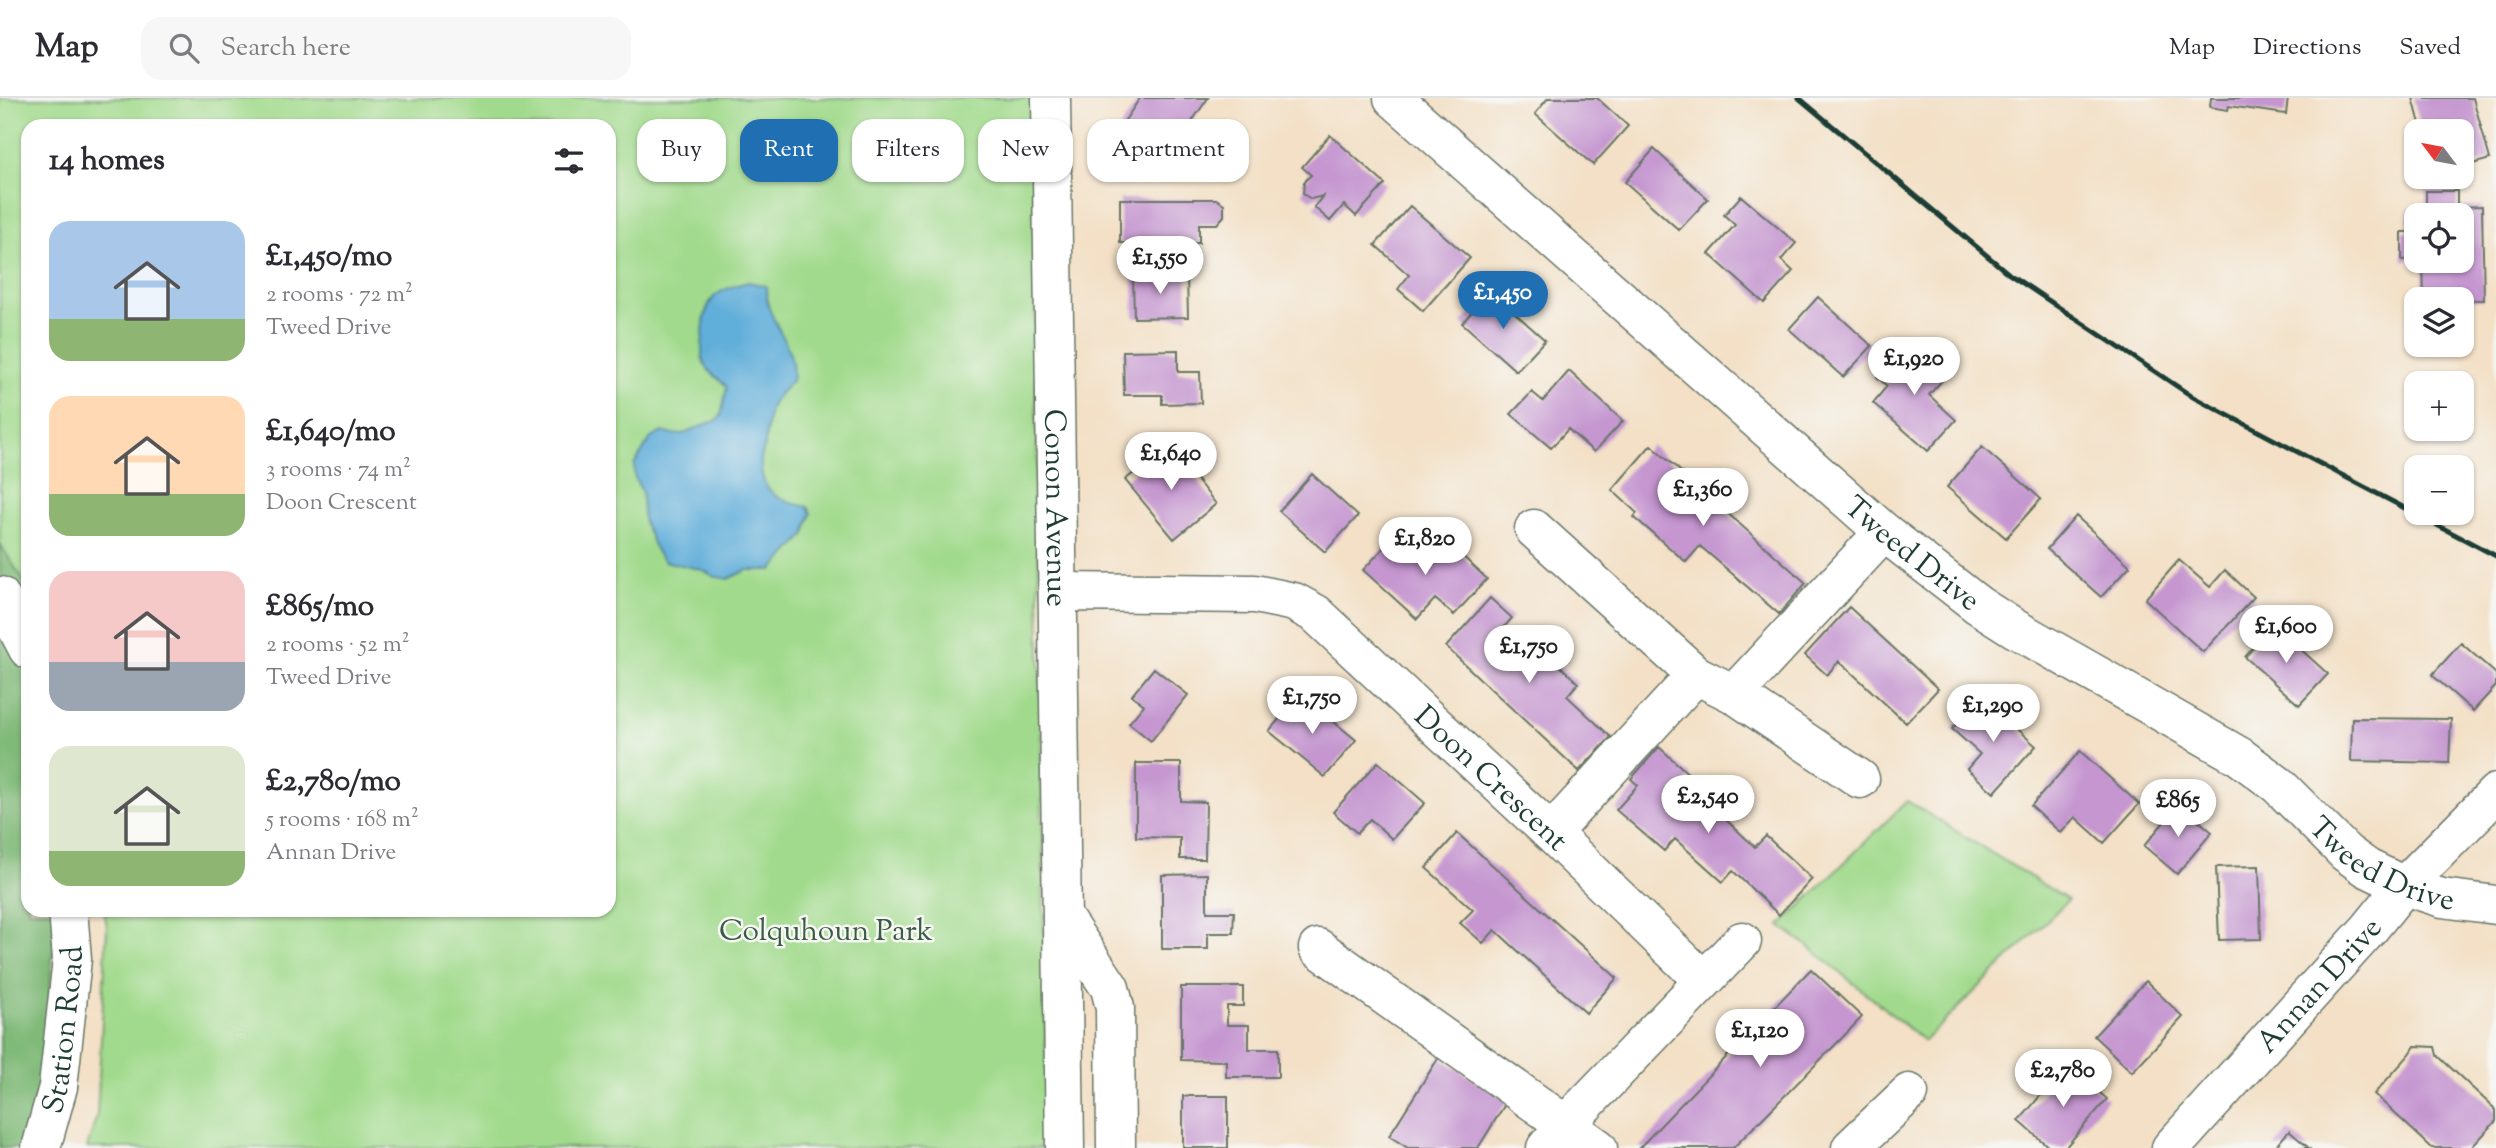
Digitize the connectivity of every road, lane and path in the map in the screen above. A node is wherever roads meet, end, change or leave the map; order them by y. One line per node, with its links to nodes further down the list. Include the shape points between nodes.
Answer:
1 (1051, 98): 5 (street, Conon Avenue)
2 (1394, 98): 4 (street, Tweed Drive)
3 (1534, 529): 8 (street)
4 (1884, 532): 9 (street); 13 (street, Tweed Drive, via 2014,628 2239,756 2278,785 2346,853)
5 (1058, 592): 12 (street, Doon Crescent, via 1255,594 1294,602 1317,614); 15 (street, Conon Avenue)
6 (0, 596): 7 (street)
7 (21, 636)
8 (1696, 675): 9 (street); 12 (street)
9 (1734, 694): 10 (street)
10 (1860, 779)
11 (2496, 793): 13 (street, Annan Drive)
12 (1551, 833): 19 (street, Doon Crescent)
13 (2404, 886): 14 (street, Tweed Drive, via 2442,898); 27 (street, Annan Drive)
14 (2496, 905)
15 (1062, 916): 23 (street, Conon Avenue); 24 (street, via 1110,988 1115,1009)
16 (69, 917): 22 (street, Station Road, via 72,959 59,1074)
17 (1742, 941): 19 (street)
18 (1318, 948): 21 (street)
19 (1703, 980): 21 (street)
20 (1909, 1093): 26 (street)
21 (1556, 1136): 25 (street)
22 (41, 1148)
23 (1065, 1148)
24 (1116, 1148)
25 (1598, 1148)
26 (1852, 1148)
27 (2171, 1148)

